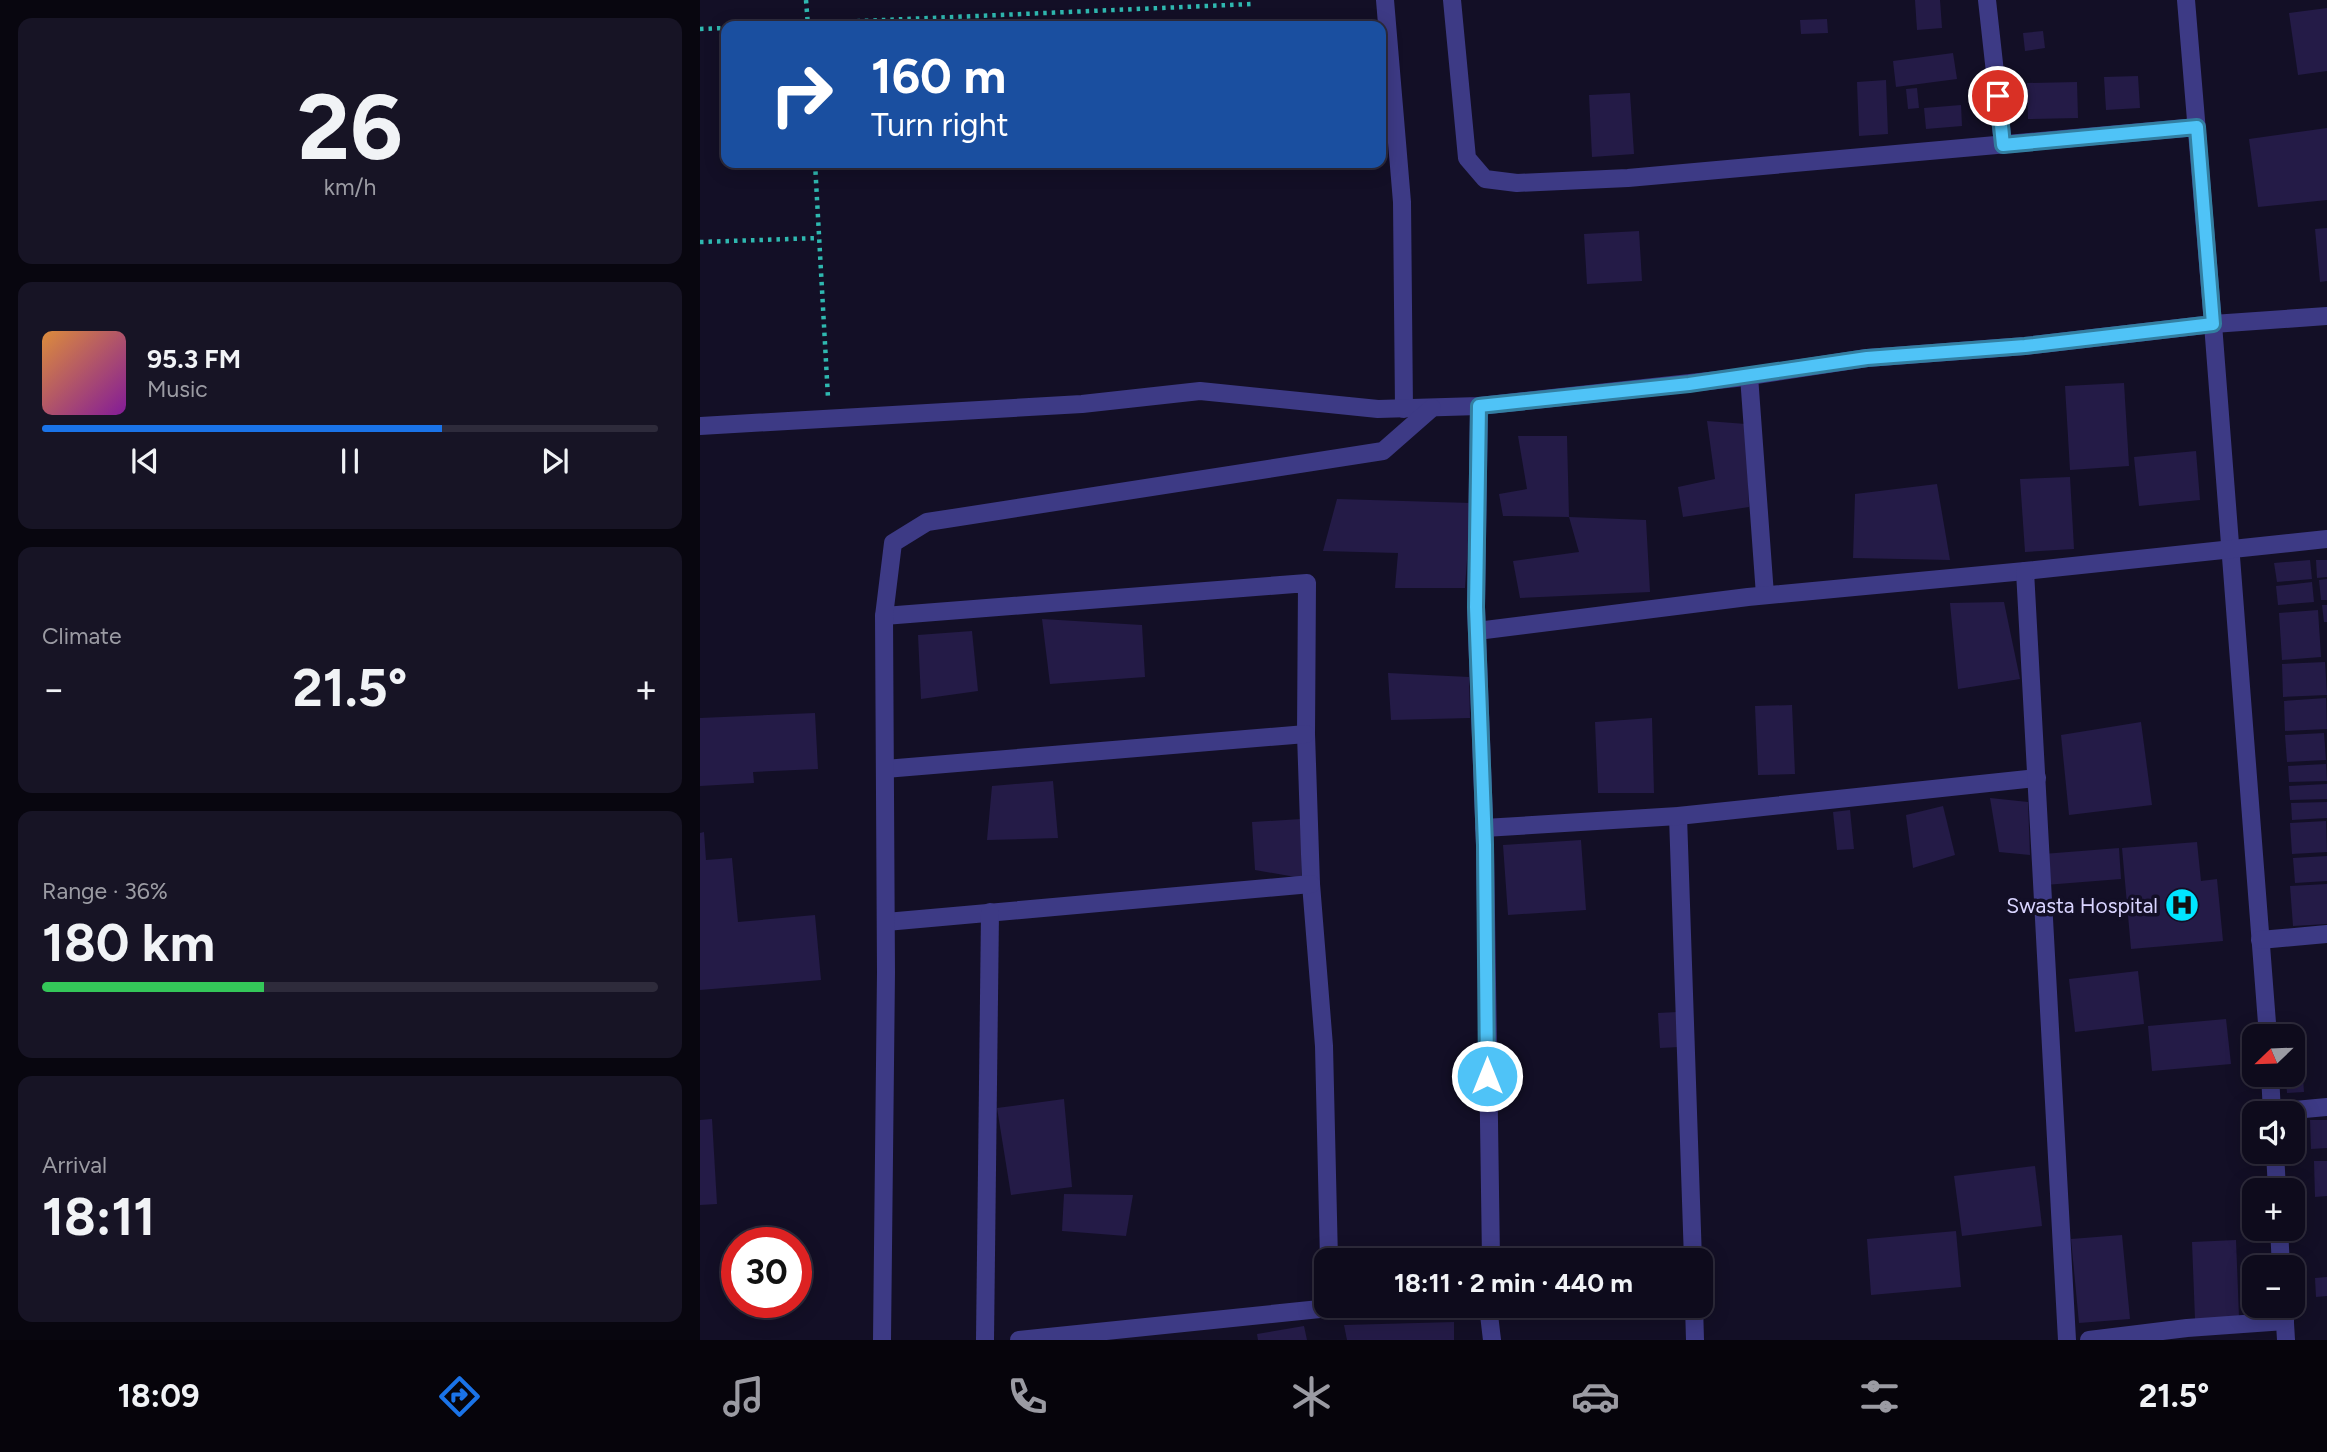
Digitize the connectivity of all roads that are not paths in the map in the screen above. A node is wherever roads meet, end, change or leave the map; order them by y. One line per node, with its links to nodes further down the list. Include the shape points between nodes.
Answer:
1 (1385, 0): 12 (street, via 1402,202)
2 (1452, 0): 6 (street, via 1467,158 1485,179 1517,183 1628,178)
3 (1987, 0): 6 (street)
4 (2186, 0): 5 (street)
5 (2197, 127): 6 (street); 8 (street)
6 (2003, 145)
7 (2327, 316): 8 (street)
8 (2213, 324): 9 (street, via 2025,346 1867,358); 15 (street)
9 (1749, 376): 10 (street); 17 (street)
10 (1479, 406): 11 (street); 19 (street)
11 (1432, 408): 12 (street); 18 (street, via 1383,451 927,522 893,543)
12 (1404, 409): 13 (street, via 1200,391 1082,404)
13 (700, 426)
14 (2327, 539): 15 (street)
15 (2231, 549): 16 (street); 29 (street)
16 (2025, 571): 17 (street); 22 (street)
17 (1765, 595): 19 (street)
18 (884, 616): 20 (street, via 1307,583); 21 (street)
19 (1477, 631): 24 (street)
20 (1306, 734): 21 (street); 25 (street)
21 (885, 769): 27 (street)
22 (2037, 778): 23 (street); 46 (street)
23 (1678, 816): 24 (street); 35 (street)
24 (1485, 828): 34 (street)
25 (1311, 884): 26 (street); 33 (street, via 1324,1046)
26 (990, 912): 27 (street); 42 (street)
27 (886, 922): 41 (street)
28 (2327, 933): 29 (street)
29 (2260, 940): 30 (street)
30 (2267, 1024)
31 (2327, 1107): 32 (street)
32 (2305, 1109)
33 (1329, 1248)
34 (1491, 1248)
35 (1693, 1248)
36 (1314, 1308): 43 (street)
37 (1489, 1318): 44 (street)
38 (1694, 1318): 45 (street)
39 (2252, 1318): 47 (street)
40 (2284, 1318): 48 (street)
41 (882, 1340)
42 (985, 1340)
43 (1019, 1340)
44 (1492, 1340)
45 (1695, 1340)
46 (2067, 1340)
47 (2089, 1340)
48 (2286, 1340)

